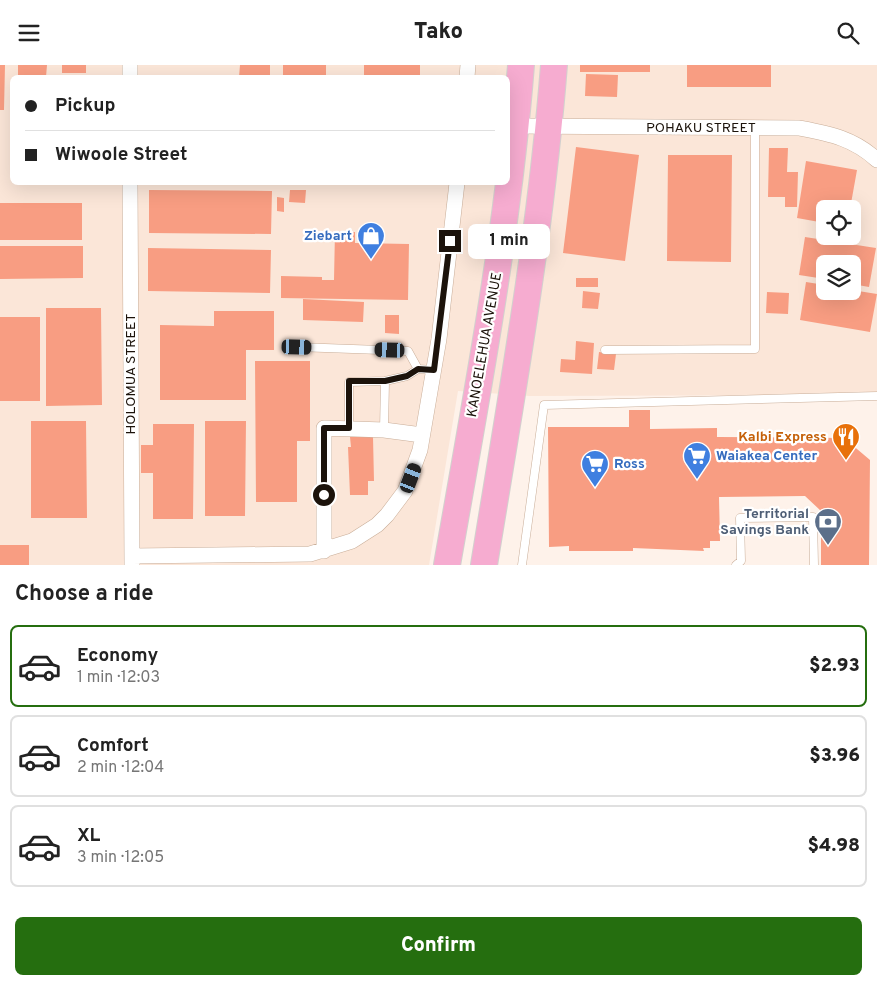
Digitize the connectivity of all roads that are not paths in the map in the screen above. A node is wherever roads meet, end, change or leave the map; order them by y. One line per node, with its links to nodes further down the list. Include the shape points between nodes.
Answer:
1 (521, 65): 3 (highway, KANOELEHUA AVENUE)
2 (554, 65): 4 (highway)
3 (516, 126): 4 (street, POHAKU STREET); 7 (highway, KANOELEHUA AVENUE)
4 (550, 126): 5 (street, POHAKU STREET); 23 (highway, via 533,267)
5 (755, 128): 6 (street, POHAKU STREET, via 799,128 839,136 866,150); 12 (lane, via 755,349)
6 (877, 160)
7 (510, 173)
8 (130, 185): 21 (street, HOLOMUA STREET)
9 (457, 185): 14 (street)
10 (508, 185): 22 (highway, KANOELEHUA AVENUE, via 498,266)
11 (297, 347): 13 (lane, via 408,351)
12 (605, 350)
13 (418, 369): 14 (lane); 15 (lane, via 407,376)
14 (434, 370): 19 (street)
15 (385, 381): 17 (lane, via 349,381); 18 (lane)
16 (877, 397): 24 (lane, via 544,405)
17 (349, 428): 18 (street); 20 (street, via 324,428)
18 (384, 430): 19 (street)
19 (422, 435): 20 (street, via 417,464 397,503 365,533)
20 (324, 551): 21 (street)
21 (132, 561)
22 (447, 565)
23 (484, 565)
24 (522, 565)
25 (736, 565): 26 (lane, via 741,561 742,551 740,518 813,517)
26 (814, 565)

